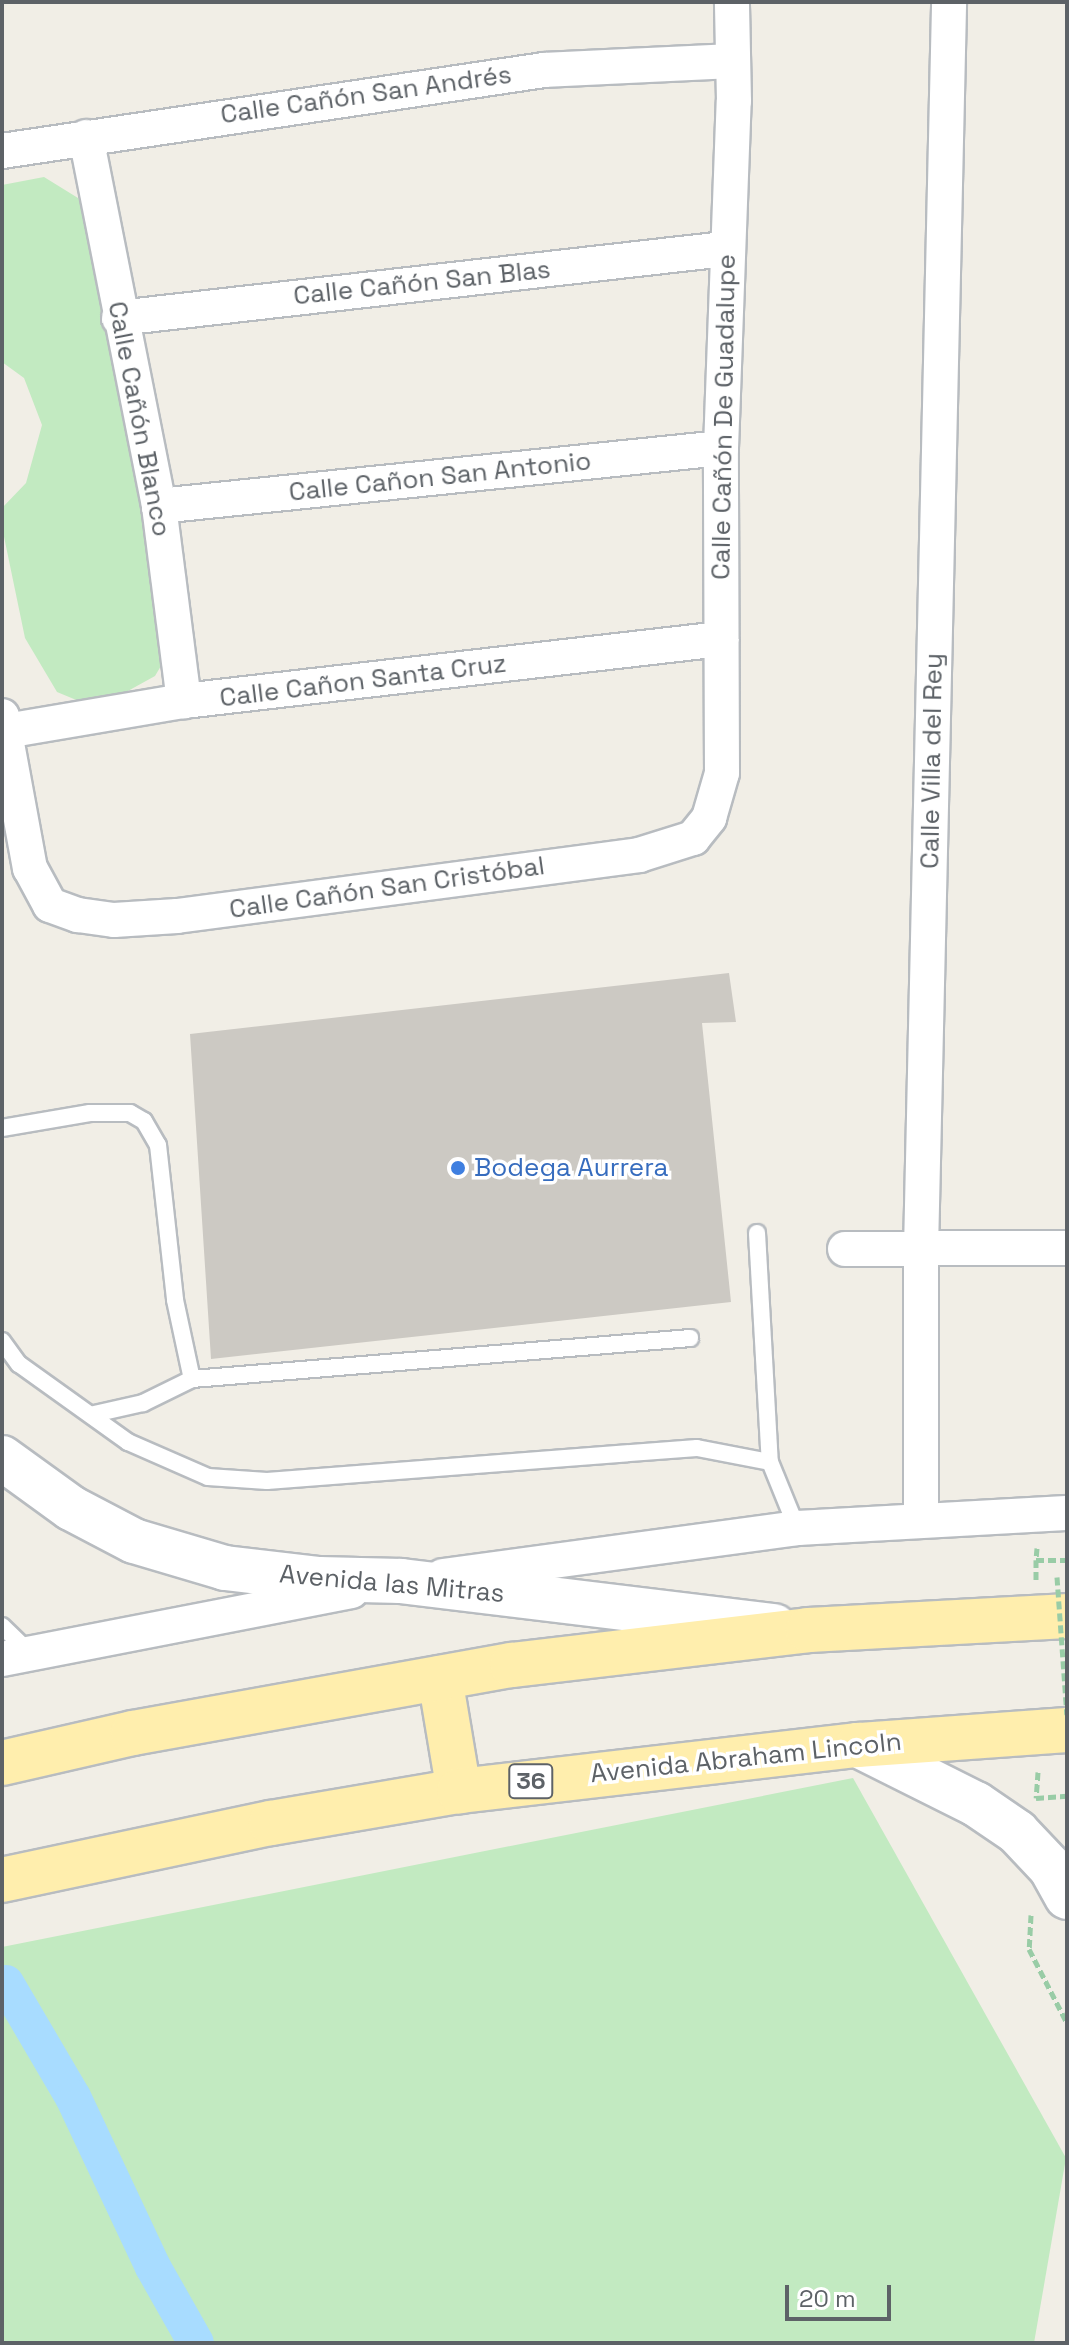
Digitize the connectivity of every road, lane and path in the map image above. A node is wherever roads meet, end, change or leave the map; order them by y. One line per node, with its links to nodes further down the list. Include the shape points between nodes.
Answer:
1 (732, 2): 3 (street, Calle Cañón De Guadalupe)
2 (949, 2): 18 (street, Calle Villa del Rey)
3 (732, 61): 4 (street, Calle Cañón San Andrés, via 544,70); 6 (street, Calle Cañón De Guadalupe)
4 (86, 137): 5 (street, Calle Cañón San Andrés); 7 (street, Calle Cañón Blanco)
5 (2, 151)
6 (725, 249): 7 (street, Calle Cañón San Blas); 8 (street, Calle Cañón De Guadalupe)
7 (119, 318): 9 (street, Calle Cañón Blanco)
8 (721, 448): 9 (street, Calle Cañon San Antonio); 10 (street, Calle Cañón De Guadalupe)
9 (159, 506): 11 (street, Calle Cañón Blanco)
10 (721, 639): 11 (street, Calle Cañon Santa Cruz); 13 (street, Calle Cañón De Guadalupe)
11 (184, 701): 12 (street, Calle Cañon Santa Cruz)
12 (4, 724): 13 (street, Calle Cañón San Cristóbal, via 30,868 50,905 114,920 639,855 693,838 709,818)
13 (722, 773)
14 (2, 1128): 21 (lane, via 112,1112 130,1113 152,1130 167,1201 175,1300)
15 (757, 1233): 24 (lane)
16 (1067, 1248): 18 (street)
17 (845, 1249): 18 (street)
18 (921, 1250): 26 (street, Calle Villa del Rey)
19 (690, 1338): 21 (lane)
20 (2, 1341): 22 (lane, via 19,1364)
21 (192, 1379): 22 (lane, via 143,1403)
22 (94, 1414): 24 (lane, via 128,1442 208,1477 267,1481 697,1448)
23 (2, 1458): 28 (street, Avenida las Mitras, via 71,1508 134,1541 225,1568 319,1579)
24 (770, 1462): 27 (lane)
25 (1067, 1513): 26 (street)
26 (921, 1520): 27 (street)
27 (797, 1528): 28 (street)
28 (401, 1581): 31 (street, Avenida las Mitras); 32 (street)
29 (1062, 1596): 31 (main road); 34 (path, bridge)
30 (2, 1626): 32 (lane)
31 (808, 1630): 33 (main road)
32 (16, 1656)
33 (440, 1678): 37 (main road, via 133,1733); 39 (main road)
34 (1067, 1715)
35 (1067, 1730): 36 (main road, Avenida Abraham Lincoln / 36)
36 (858, 1745): 39 (main road, Avenida Abraham Lincoln / 36); 42 (street, via 976,1804 1017,1832)
37 (2, 1763)
38 (1051, 1771): 40 (path, via 1036,1773 1036,1798)
39 (459, 1791): 41 (main road, Avenida Abraham Lincoln / 36, via 271,1823)
40 (1067, 1796)
41 (2, 1880)
42 (1059, 1882): 43 (path, via 1027,1925 1029,1949)
43 (1067, 2023)

